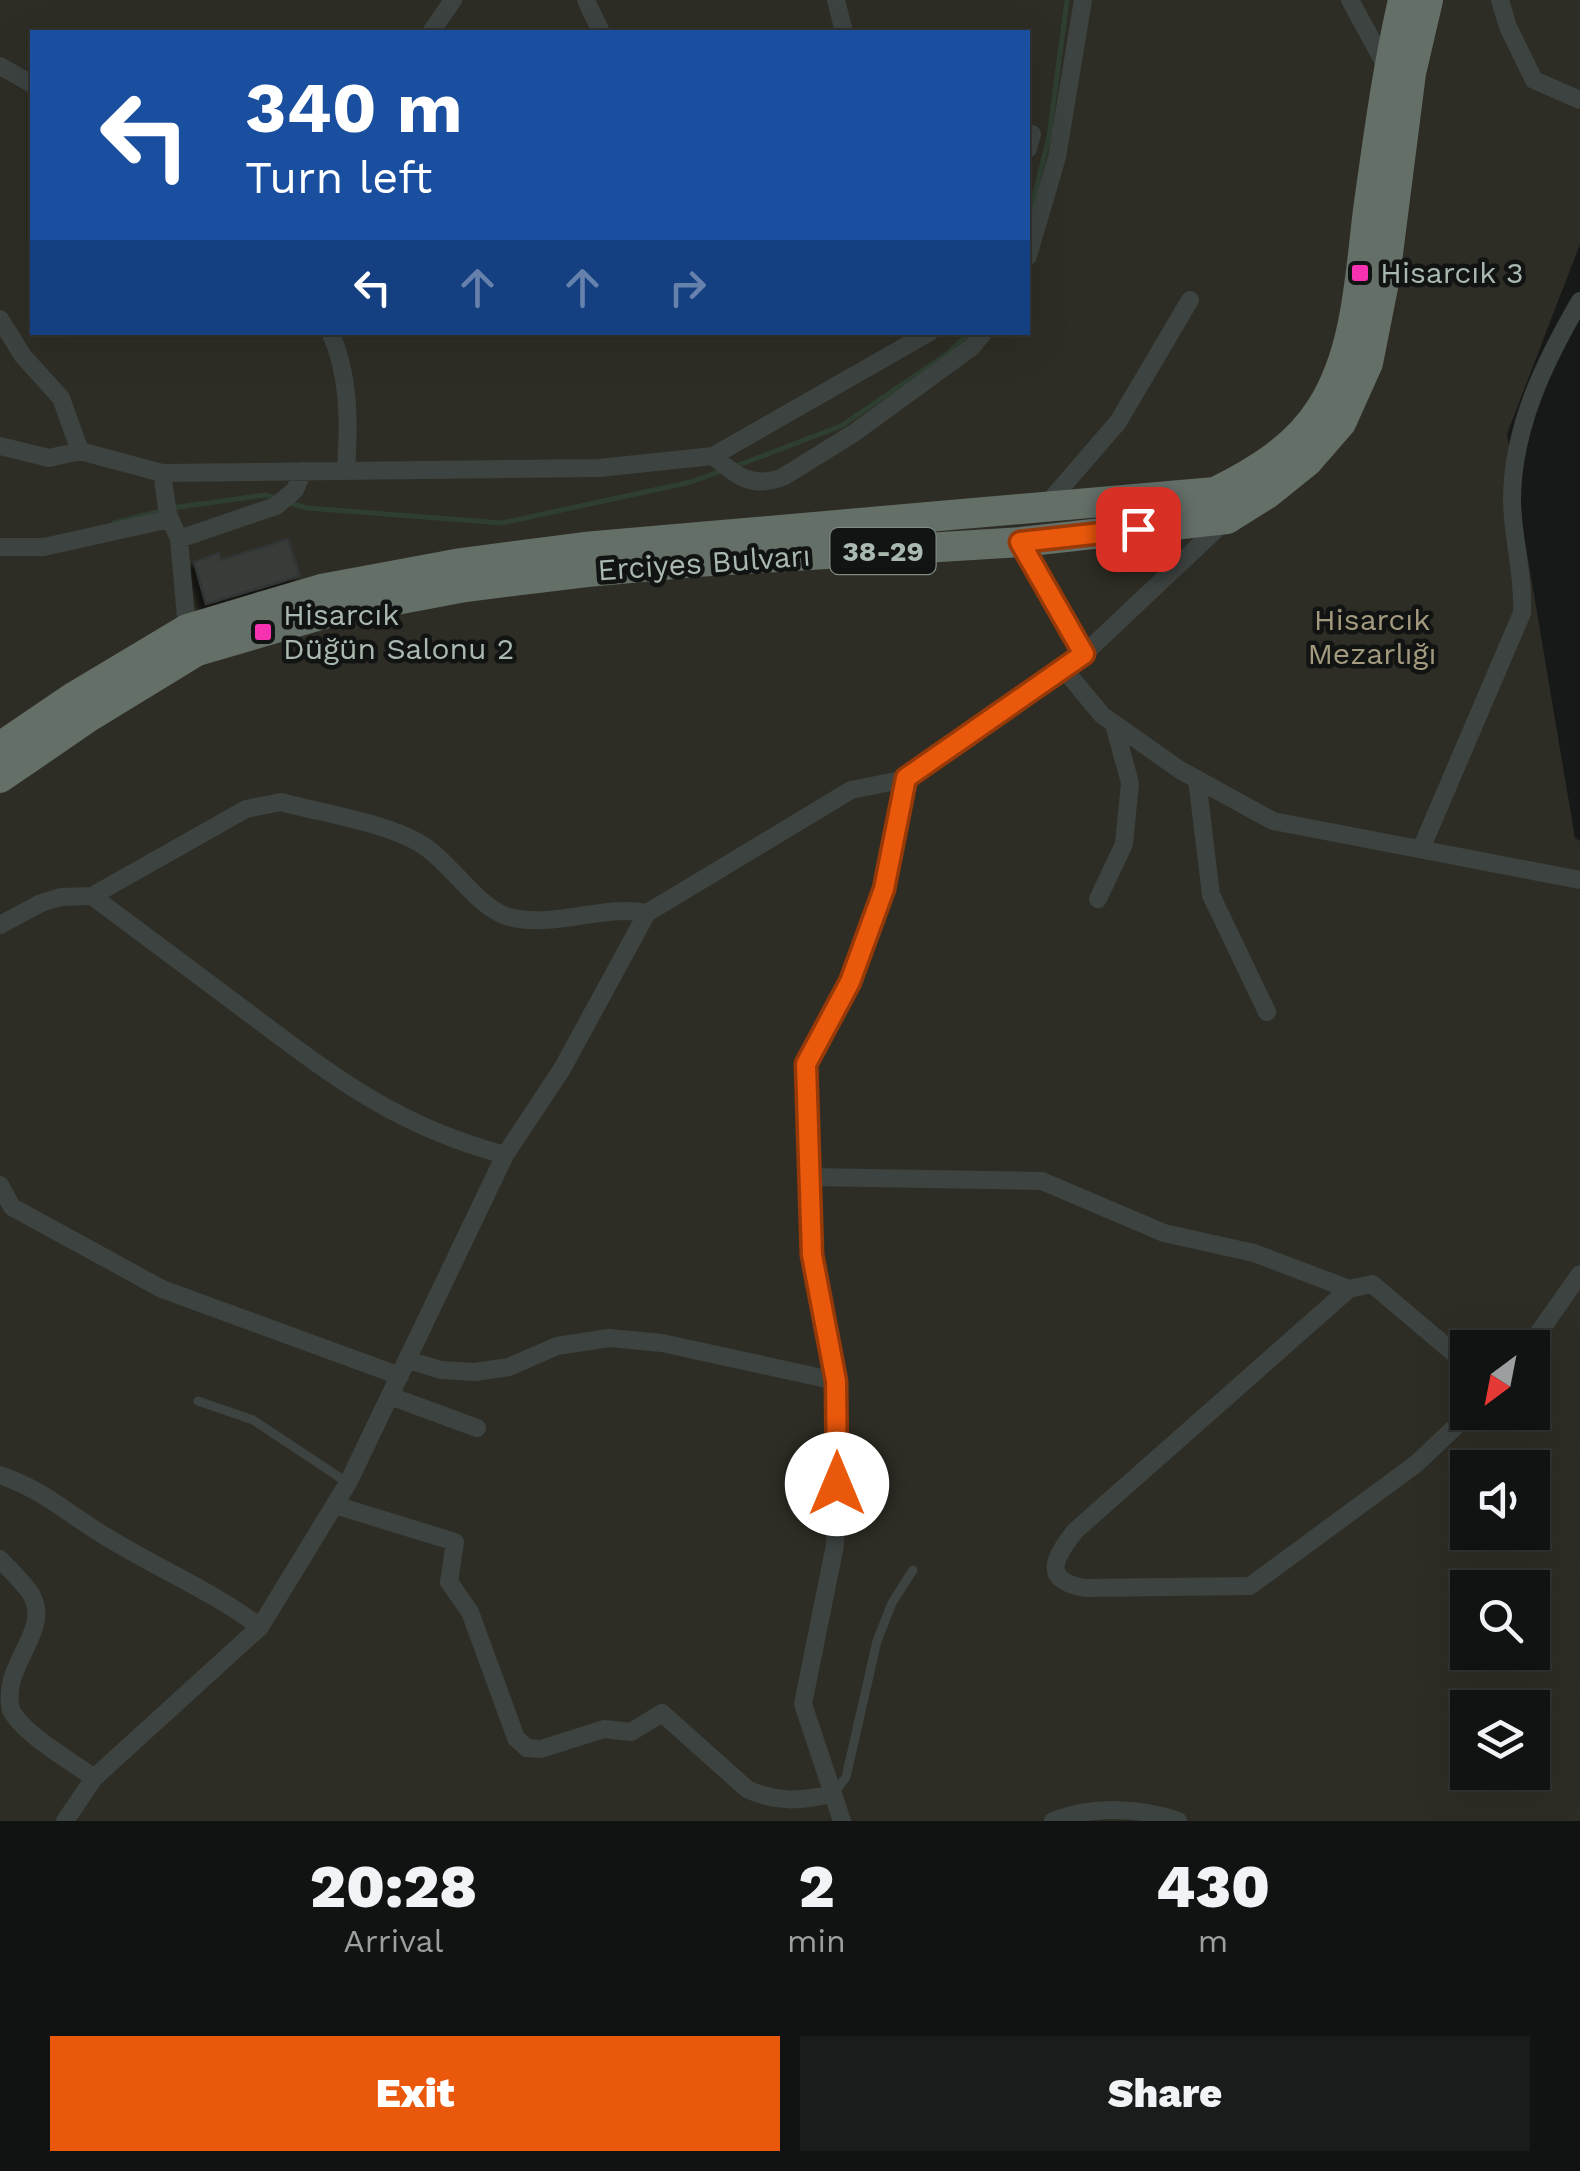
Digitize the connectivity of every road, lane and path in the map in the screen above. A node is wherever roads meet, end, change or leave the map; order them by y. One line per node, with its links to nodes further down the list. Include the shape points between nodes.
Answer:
1 (453, 0): 9 (street)
2 (586, 0): 10 (street)
3 (836, 0): 11 (street)
4 (1083, 0): 16 (street, via 1057,157)
5 (1350, 0): 13 (street)
6 (1403, 0): 13 (highway, Erciyes Bulvarı / 38-29)
7 (1428, 0): 31 (highway, Erciyes Bulvarı / 38-29, via 1368,363 1341,423 1308,461)
8 (1500, 0): 15 (street, via 1534,80)
9 (432, 30)
10 (600, 30)
11 (844, 30)
12 (0, 66): 14 (street)
13 (1387, 68): 29 (highway, Erciyes Bulvarı / 38-29, via 1344,356 1320,409 1266,463 1214,492)
14 (30, 83)
15 (1580, 100)
16 (1030, 249)
17 (1190, 300): 29 (street, via 1118,422)
18 (1580, 301): 43 (street, via 1528,404 1519,447 1512,494 1522,613)
19 (0, 319): 24 (street, via 61,398)
20 (331, 335): 26 (street, via 348,406)
21 (925, 335): 25 (street)
22 (982, 335): 25 (street, via 783,477 758,483)
23 (0, 446): 24 (street, via 48,458)
24 (80, 451): 28 (street)
25 (723, 465): 26 (street)
26 (346, 469): 27 (street)
27 (302, 470): 28 (street); 32 (street, via 283,501)
28 (163, 481): 30 (street)
29 (1042, 509): 35 (highway, Erciyes Bulvarı / 38-29, via 461,563 321,588)
30 (169, 516): 32 (street); 34 (street, via 44,547)
31 (1227, 519): 33 (highway, Erciyes Bulvarı / 38-29); 36 (street)
32 (179, 539): 35 (street)
33 (1020, 542): 36 (street); 40 (highway, Erciyes Bulvarı / 38-29, via 587,572 327,613 198,652)
34 (0, 548)
35 (187, 629): 39 (highway, Erciyes Bulvarı / 38-29)
36 (1084, 654): 37 (street)
37 (1062, 668): 38 (street); 41 (street)
38 (1114, 724): 42 (street); 46 (street, via 1130,783 1124,844)
39 (0, 747)
40 (0, 778)
41 (906, 778): 47 (street, via 852,790); 51 (street, via 884,889 850,982 806,1064)
42 (1197, 779): 43 (street, via 1273,820); 49 (street, via 1212,895)
43 (1421, 849): 44 (street)
44 (1580, 880)
45 (92, 896): 47 (street, via 246,809 281,802 410,838 494,910 513,918); 48 (street, via 41,903); 50 (street, via 347,1087 426,1129)
46 (1098, 898)
47 (647, 913): 50 (street, via 562,1069)
48 (0, 925)
49 (1267, 1012)
50 (505, 1155): 57 (street)
51 (809, 1177): 54 (street, via 1042,1181 1164,1233 1254,1253); 58 (street, via 812,1255)
52 (0, 1184): 57 (street, via 12,1207 162,1289)
53 (1580, 1274): 55 (street)
54 (1349, 1289): 56 (street, via 1372,1284); 62 (street, via 1075,1531 1056,1555 1059,1577 1085,1588 1250,1586 1416,1464)
55 (1541, 1330)
56 (1450, 1349)
57 (404, 1368): 58 (street, via 475,1372 609,1338); 59 (street)
58 (836, 1381): 70 (street, via 835,1545 803,1704)
59 (390, 1396): 61 (street); 64 (street)
60 (198, 1401): 64 (lane, via 253,1420)
61 (477, 1428)
62 (1451, 1430)
63 (0, 1475): 68 (street, via 48,1495)
64 (348, 1483): 65 (street)
65 (335, 1506): 68 (street); 70 (street, via 455,1542 450,1582 470,1612 516,1738 526,1748 604,1729 631,1732 662,1714 747,1789 794,1802)
66 (0, 1560): 69 (street, via 30,1594 36,1612 7,1676 11,1710)
67 (913, 1570): 70 (lane, via 884,1622 846,1777)
68 (260, 1628): 69 (street)
69 (94, 1778): 71 (street)
70 (832, 1794): 72 (street)
71 (65, 1821)
72 (842, 1821)
73 (1053, 1821): 74 (street, via 1104,1811)
74 (1178, 1821)

